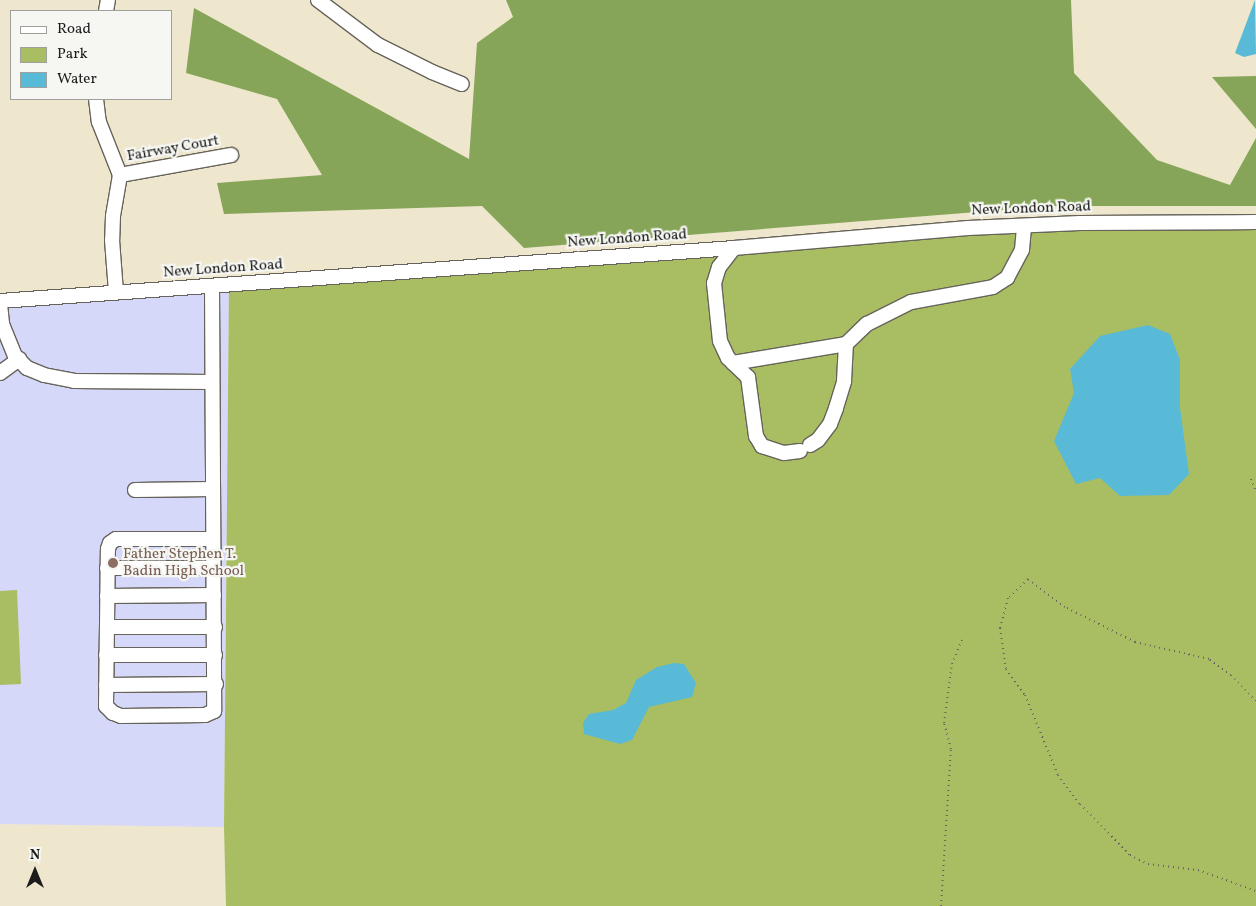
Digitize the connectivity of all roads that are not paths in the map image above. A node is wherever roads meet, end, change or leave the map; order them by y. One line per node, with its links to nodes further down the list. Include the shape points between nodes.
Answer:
1 (318, 0): 2 (street, via 378,45)
2 (462, 84)
3 (96, 100): 5 (street, via 99,122)
4 (231, 155): 5 (street, Fairway Court)
5 (120, 175): 10 (street, via 112,240)
6 (1256, 222): 7 (street, New London Road)
7 (1024, 226): 8 (street, New London Road); 12 (street, via 1022,250 1007,278 993,287 911,302 867,324)
8 (734, 248): 9 (street, New London Road); 14 (street, via 719,267 714,283 720,341)
9 (212, 286): 10 (street, New London Road); 16 (street)
10 (116, 292): 11 (street, New London Road)
11 (0, 303): 13 (street, via 7,341)
12 (846, 344): 14 (street); 14 (street, via 844,380 830,424 818,440 805,448 784,453 762,446 756,436 748,377)
13 (18, 359): 15 (street); 16 (street, via 27,368 58,380)
14 (733, 363)
15 (0, 373)
16 (212, 382): 17 (street)
17 (212, 489): 18 (street); 19 (street)
18 (135, 490)
19 (213, 540): 20 (street, via 116,539 108,549); 21 (street)
20 (107, 568): 21 (street); 23 (street)
21 (213, 568): 22 (street)
22 (214, 595): 23 (street); 25 (street)
23 (107, 596): 24 (street)
24 (107, 627): 25 (street); 26 (street)
25 (214, 627): 27 (street)
26 (106, 655): 27 (street); 29 (street)
27 (215, 655): 28 (street)
28 (216, 684): 29 (street); 29 (street, via 214,711 205,715 121,716 113,714 106,706)
29 (106, 685)

